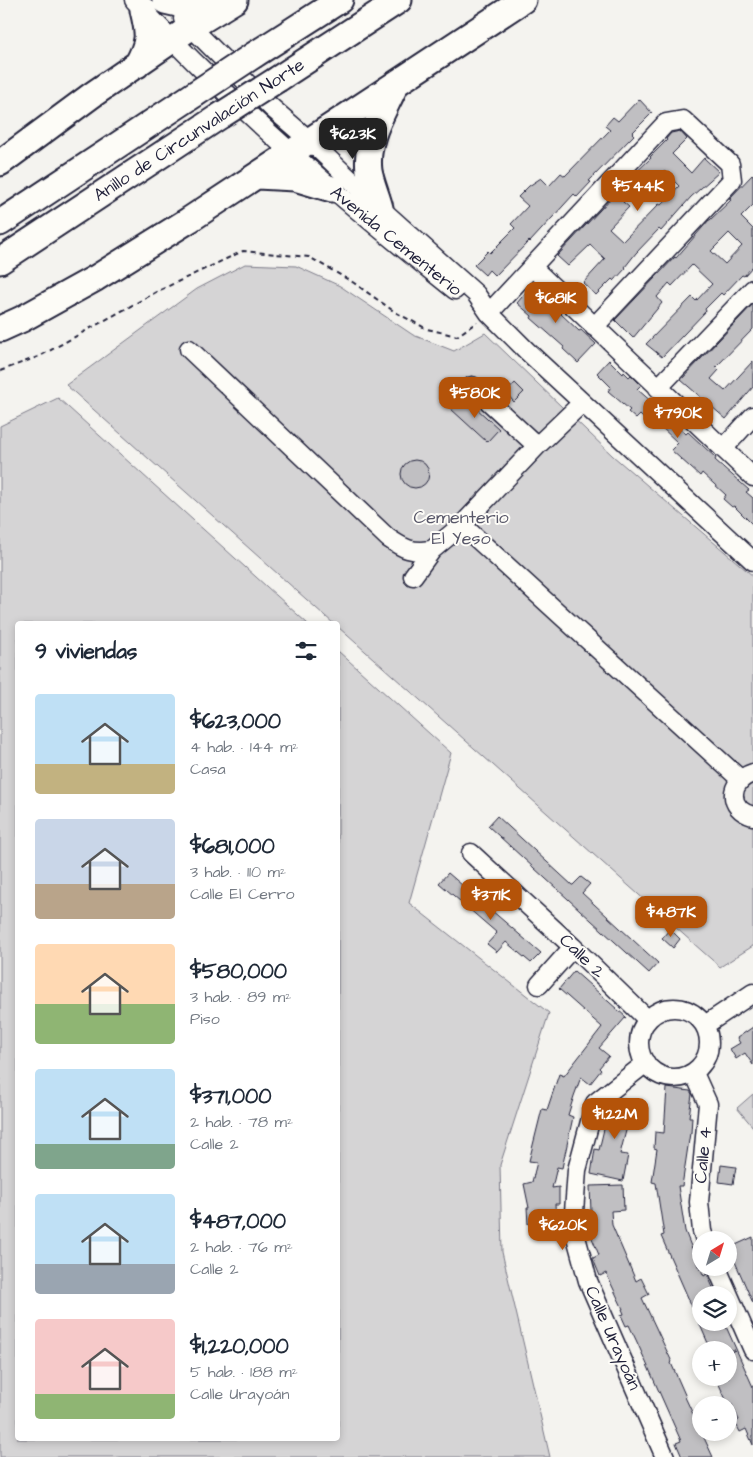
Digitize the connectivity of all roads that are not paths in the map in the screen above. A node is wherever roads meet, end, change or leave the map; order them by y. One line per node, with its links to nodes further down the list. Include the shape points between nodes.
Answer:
1 (314, 0): 8 (highway, via 264,38)
2 (340, 0): 8 (highway, Anillo de Circunvalación Norte)
3 (399, 0): 17 (highway, Anillo de Circunvalación Norte, bridge)
4 (524, 0): 10 (highway)
5 (151, 3): 6 (highway, via 188,7); 7 (street, Avenida Cementerio); 7 (street, Avenida Cementerio); 9 (highway, via 148,42)
6 (227, 5): 7 (highway)
7 (182, 34): 9 (highway); 11 (street, Avenida Cementerio, via 266,101); 11 (street, Avenida Cementerio, via 250,116)
8 (254, 56): 16 (highway, Anillo de Circunvalación Norte, bridge)
9 (137, 65): 12 (highway)
10 (396, 84): 11 (highway); 15 (highway, via 377,122 369,152 371,177)
11 (300, 146): 13 (highway); 14 (street, Avenida Cementerio); 15 (street, Avenida Cementerio)
12 (0, 163)
13 (258, 176): 14 (highway, via 295,178); 22 (highway, via 96,278)
14 (332, 189): 20 (street, Avenida Cementerio, via 466,299)
15 (380, 208): 20 (street, Avenida Cementerio, via 476,294)
16 (0, 223)
17 (0, 261)
18 (532, 267): 20 (street); 21 (street); 21 (street, via 666,123 683,120 724,158 730,164 732,180)
19 (753, 288): 25 (street)
20 (489, 313): 26 (street, Avenida Cementerio)
21 (594, 327): 25 (street)
22 (0, 329)
23 (188, 348): 32 (street, via 388,538 403,548 420,552)
24 (472, 386): 28 (street, via 518,421)
25 (658, 388): 29 (street)
26 (582, 403): 28 (street); 33 (street, Avenida Cementerio)
27 (753, 416): 29 (street)
28 (537, 446): 31 (street)
29 (722, 448): 30 (street)
30 (753, 477)
31 (462, 525): 32 (street); 35 (street)
32 (432, 550): 34 (street)
33 (753, 561)
34 (413, 576)
35 (746, 776): 36 (street, via 736,785 734,799 741,811)
36 (753, 816)
37 (471, 854): 38 (street, Calle 2)
38 (573, 947): 39 (street); 41 (street, Calle 2)
39 (538, 985)
40 (753, 993): 42 (street)
41 (647, 1019): 42 (street, via 671,1007 684,1008); 43 (street, via 639,1041 640,1053)
42 (705, 1024): 44 (street, via 710,1042 706,1060)
43 (646, 1064): 44 (street, via 655,1073 668,1078); 48 (street, Calle Urayoán, via 595,1103 577,1170 573,1226 588,1281)
44 (694, 1073): 45 (street, Calle 4, via 708,1104 699,1202)
45 (702, 1231)
46 (721, 1276): 47 (street)
47 (753, 1350)
48 (666, 1457)

